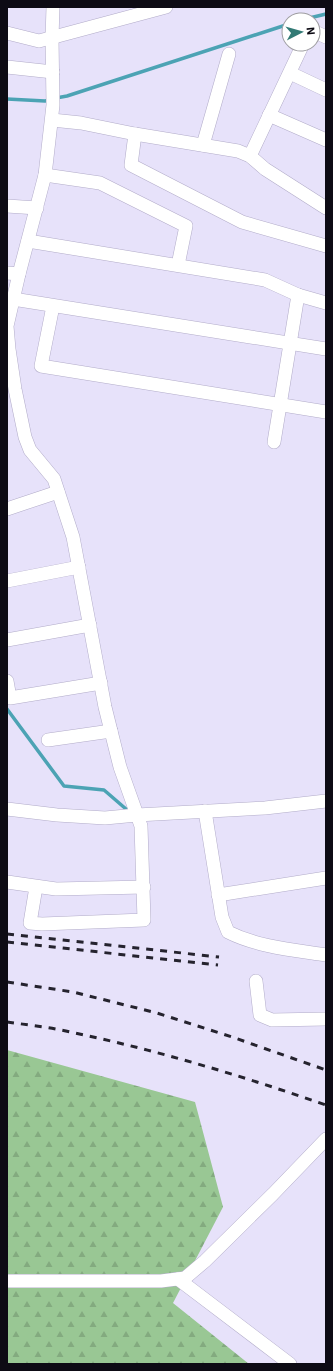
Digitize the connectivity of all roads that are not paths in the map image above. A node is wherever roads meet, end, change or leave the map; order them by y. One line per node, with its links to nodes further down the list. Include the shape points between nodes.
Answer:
1 (53, 7): 4 (street)
2 (166, 7): 4 (street)
3 (7, 33): 4 (street, via 39,41)
4 (52, 38): 8 (street)
5 (300, 52): 9 (street)
6 (229, 54): 15 (street)
7 (7, 67): 8 (street)
8 (53, 72): 12 (street)
9 (290, 74): 10 (street); 11 (street)
10 (326, 90)
11 (269, 115): 14 (street); 16 (street)
12 (52, 120): 13 (street); 17 (street)
13 (135, 134): 15 (street); 22 (street, via 131,165 242,222)
14 (326, 140)
15 (203, 145): 16 (street, via 238,151)
16 (250, 156): 20 (street)
17 (45, 176): 19 (street); 23 (street, via 100,183 186,226)
18 (7, 206): 19 (street)
19 (37, 208): 21 (street)
20 (326, 208)
21 (28, 241): 23 (street); 24 (street)
22 (326, 246)
23 (178, 265): 25 (street, via 265,280)
24 (13, 274): 26 (street)
25 (298, 295): 27 (street); 29 (street)
26 (13, 299): 28 (street); 31 (street, via 7,326)
27 (326, 303)
28 (52, 306): 29 (street); 32 (street, via 41,366)
29 (290, 342): 30 (street); 32 (street)
30 (326, 349)
31 (11, 390): 35 (street, via 30,450 54,479)
32 (280, 404): 33 (street); 34 (street)
33 (326, 412)
34 (274, 442)
35 (58, 492): 36 (street); 37 (street, via 74,537)
36 (7, 509)
37 (79, 567): 38 (street); 39 (street)
38 (7, 581)
39 (90, 625): 40 (street); 42 (street)
40 (7, 640)
41 (7, 681): 42 (street, via 10,698)
42 (101, 683): 43 (street)
43 (111, 731): 44 (street); 48 (street, via 120,767)
44 (48, 740)
45 (326, 801): 47 (street)
46 (7, 810): 48 (street, via 105,818)
47 (205, 811): 48 (street); 53 (street)
48 (137, 815): 52 (street, via 141,826)
49 (326, 878): 53 (street)
50 (7, 882): 51 (street)
51 (36, 887): 52 (street); 52 (street, via 30,923 42,924 144,920)
52 (144, 887)
53 (218, 895): 54 (street, via 228,932 250,942)
54 (326, 955)
55 (256, 981): 56 (street, via 260,1015 272,1020)
56 (326, 1019)
57 (326, 1139): 58 (street, via 205,1261 185,1278)
58 (178, 1279): 59 (street); 60 (street)
59 (7, 1282)
60 (290, 1364)

